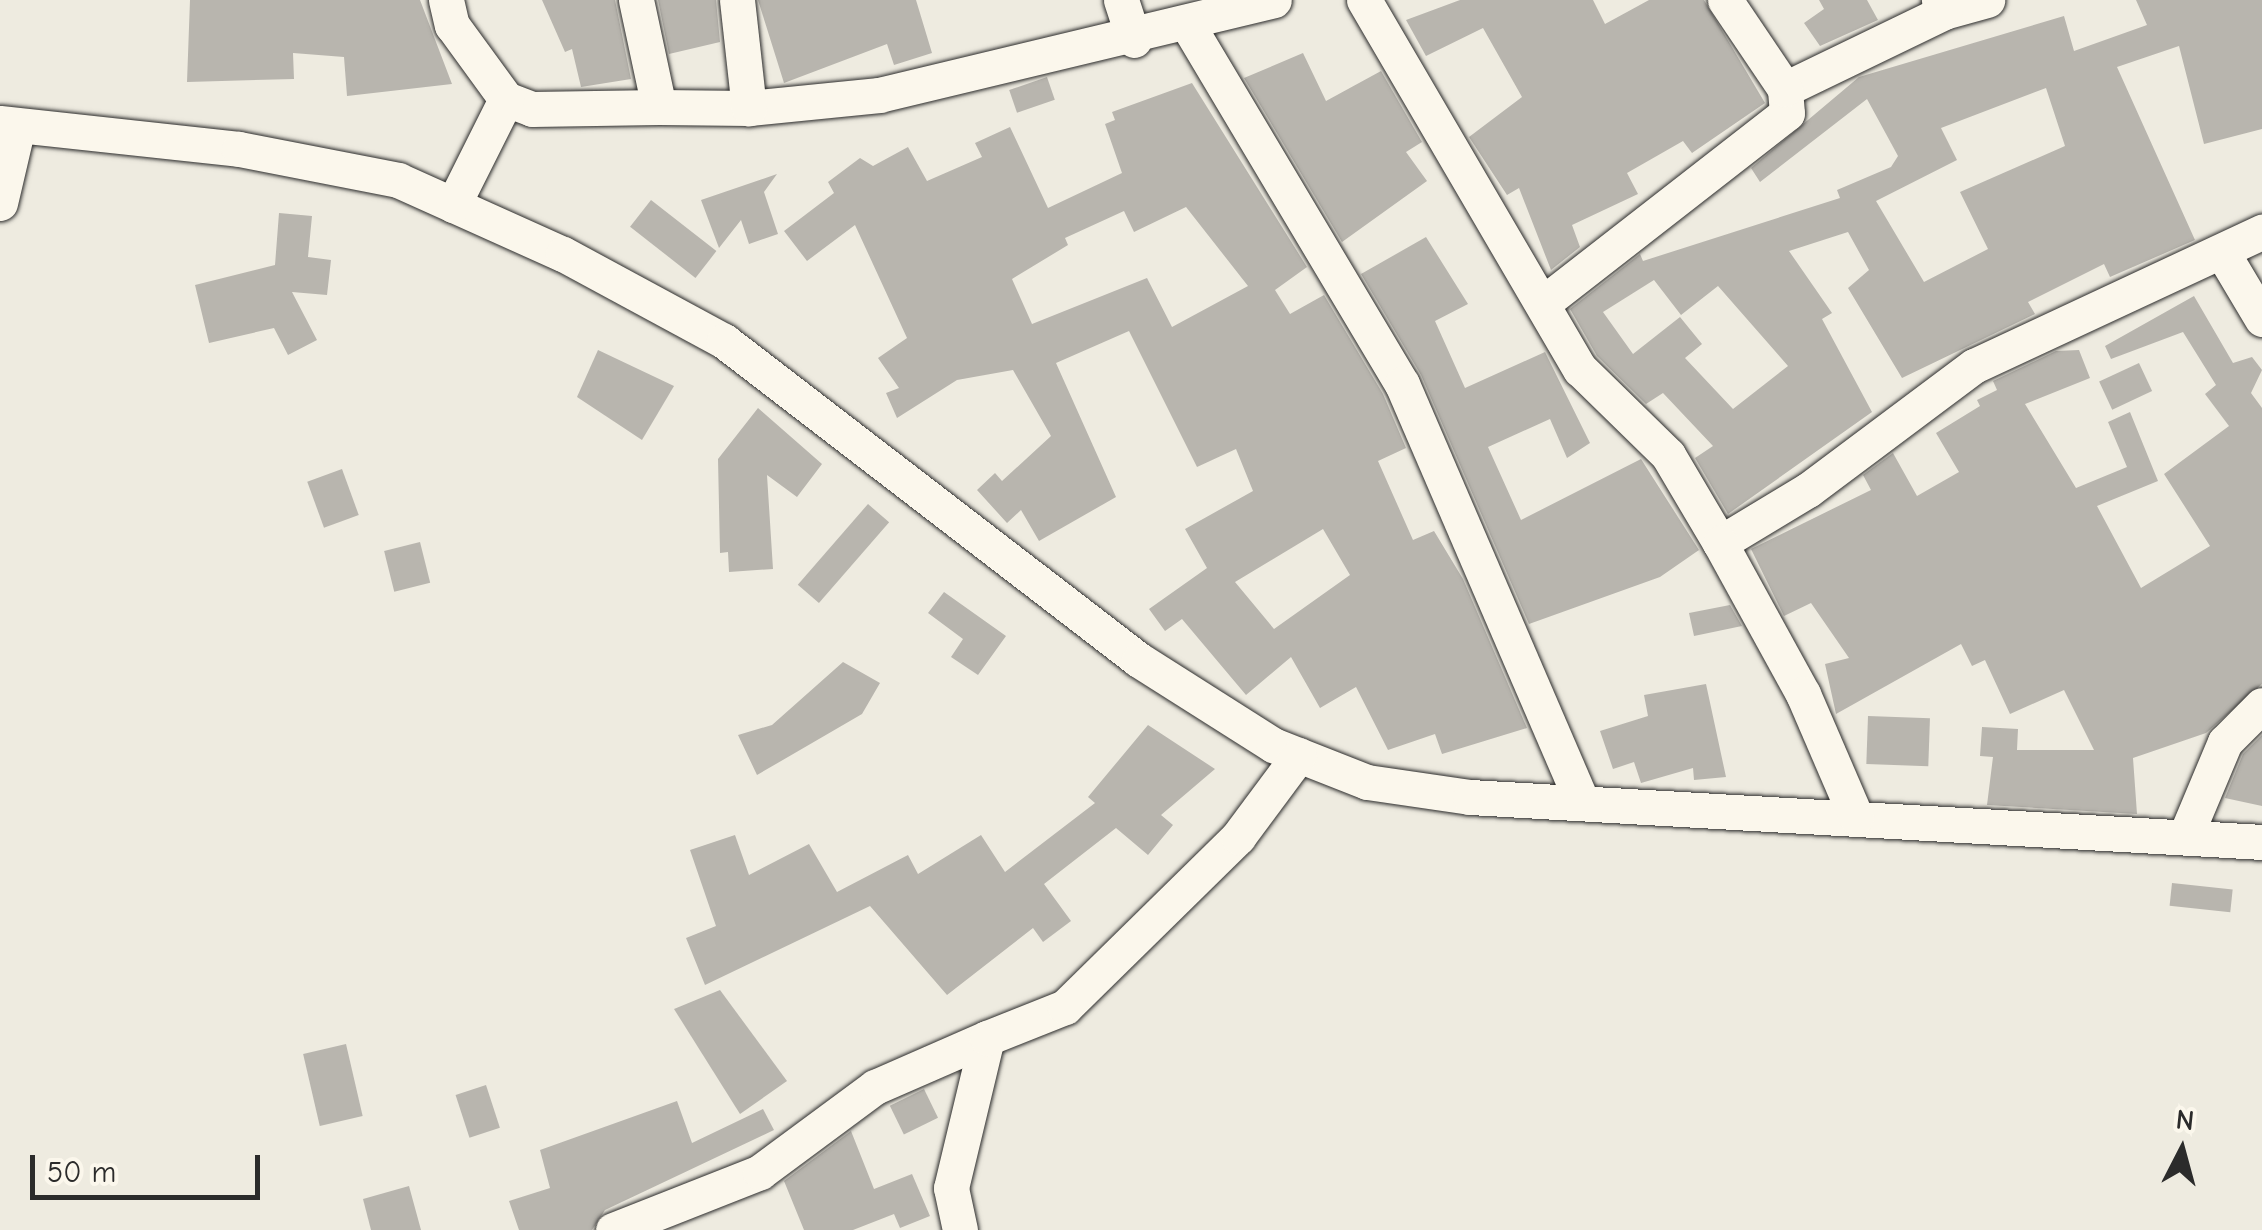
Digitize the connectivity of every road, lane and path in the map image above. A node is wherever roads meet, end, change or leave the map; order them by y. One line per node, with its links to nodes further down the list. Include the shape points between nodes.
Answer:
1 (446, 0): 13 (street, via 452,25)
2 (636, 0): 14 (street)
3 (737, 0): 15 (street)
4 (1121, 0): 11 (street)
5 (1274, 0): 10 (street)
6 (1364, 0): 21 (street)
7 (1725, 0): 12 (street)
8 (1987, 0): 9 (street)
9 (1942, 6): 12 (street)
10 (1189, 27): 11 (street); 26 (street, via 1402,384)
11 (1134, 40): 15 (street, via 879,95)
12 (1784, 89): 21 (street, via 1787,112)
13 (506, 100): 14 (street, via 532,109); 18 (street)
14 (659, 107): 15 (street)
15 (749, 108)
16 (9, 125): 17 (street); 18 (street, via 239,149 398,180)
17 (0, 203)
18 (453, 205): 25 (street, via 724,341 1140,660)
19 (2262, 232): 20 (street)
20 (2222, 252): 22 (street); 23 (street, via 1974,366 1808,490)
21 (1547, 300): 23 (street, via 1580,369 1668,455)
22 (2262, 319)
23 (1720, 543): 27 (street, via 1803,694)
24 (2262, 705): 28 (street, via 2225,742)
25 (1299, 755): 26 (street, via 1384,784); 30 (street, via 1238,837 1065,1007)
26 (1581, 800): 27 (street)
27 (1856, 817): 28 (street)
28 (2185, 837): 29 (street)
29 (2262, 842)
30 (987, 1038): 31 (street, via 875,1087 760,1172); 32 (street, via 951,1188)
31 (613, 1230)
32 (960, 1230)

